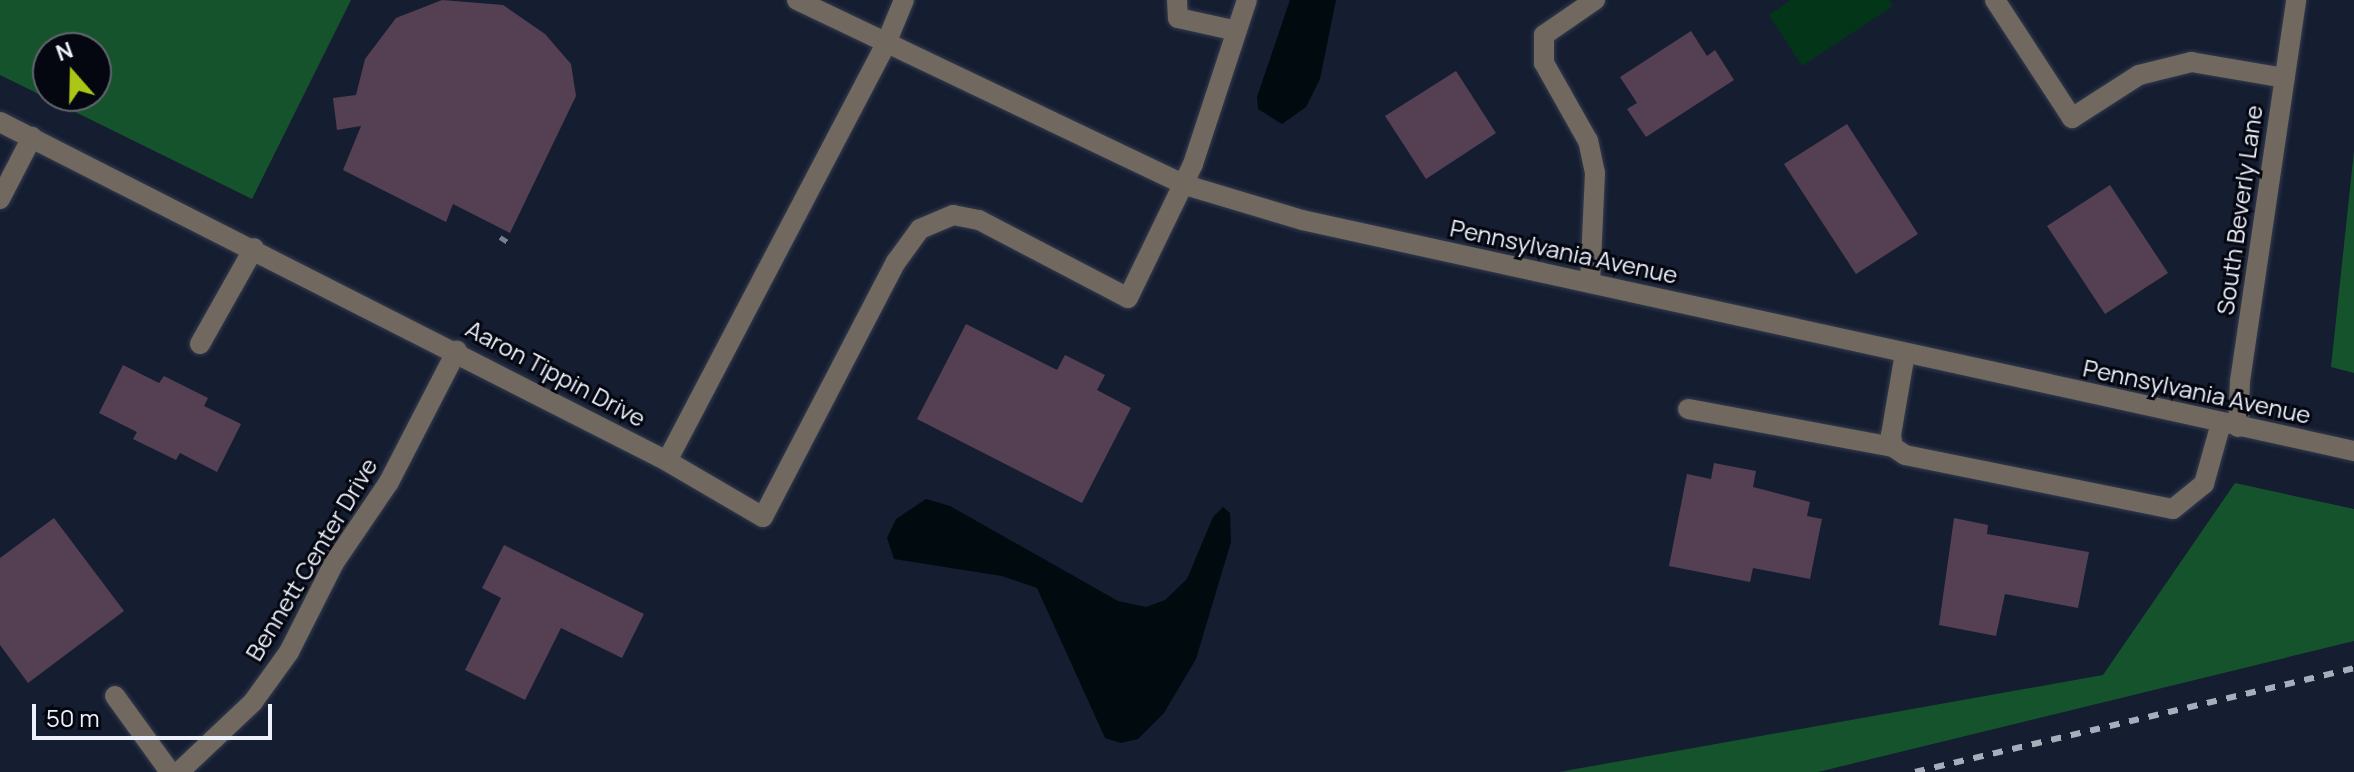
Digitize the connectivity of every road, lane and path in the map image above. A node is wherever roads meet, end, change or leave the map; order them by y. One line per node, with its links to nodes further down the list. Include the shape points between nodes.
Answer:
1 (797, 0): 9 (street, Pennsylvania Avenue)
2 (904, 0): 9 (street)
3 (1177, 0): 8 (street, via 1178,18)
4 (1247, 0): 8 (street)
5 (1595, 0): 18 (street, via 1544,35 1544,63 1588,141 1595,173)
6 (1995, 0): 10 (street, via 2072,118 2139,75 2191,62)
7 (2296, 0): 10 (street, South Beverly Lane)
8 (1237, 31): 13 (street)
9 (885, 46): 13 (street, Pennsylvania Avenue); 26 (street)
10 (2285, 78): 23 (street, South Beverly Lane)
11 (0, 122): 12 (street, Aaron Tippin Drive)
12 (32, 137): 14 (street); 17 (street, Aaron Tippin Drive)
13 (1182, 184): 18 (street, Pennsylvania Avenue, via 1302,220); 26 (street, Aaron Tippin Drive, via 1128,298 979,220 953,215 920,229 896,262 763,517)
14 (0, 199)
15 (500, 237): 16 (path)
16 (508, 242)
17 (254, 248): 19 (street); 20 (street, Aaron Tippin Drive)
18 (1590, 283): 21 (street, Pennsylvania Avenue)
19 (200, 344)
20 (457, 350): 26 (street, Aaron Tippin Drive); 29 (street, Bennett Center Drive, via 389,482 340,554 289,652 253,702)
21 (1905, 353): 23 (street, Pennsylvania Avenue); 24 (street)
22 (1688, 409): 24 (street)
23 (2230, 425): 24 (street, South Beverly Lane, via 2204,484 2173,509 1905,455); 25 (street, Pennsylvania Avenue)
24 (1893, 447)
25 (2354, 451)
26 (667, 461)
27 (115, 696): 28 (street)
28 (170, 772)
29 (179, 772)

